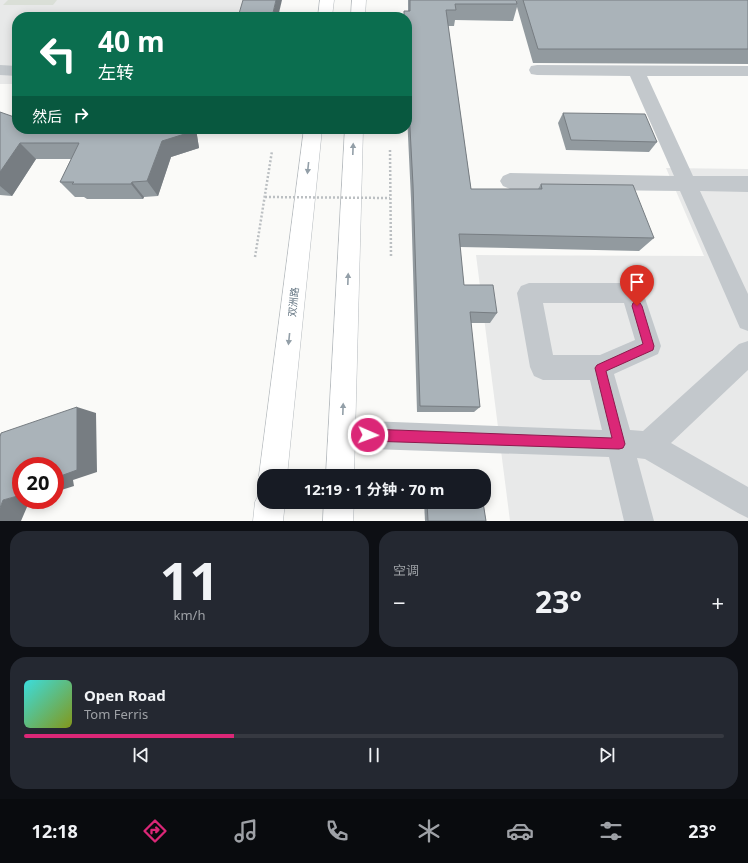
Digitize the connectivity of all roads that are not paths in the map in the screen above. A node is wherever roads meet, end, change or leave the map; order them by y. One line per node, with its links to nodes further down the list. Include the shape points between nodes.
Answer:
1 (327, 0): 3 (main road)
2 (359, 0): 4 (main road)
3 (326, 12)
4 (358, 12)
5 (0, 70): 8 (lane)
6 (538, 70): 7 (lane)
7 (636, 70): 9 (lane); 13 (lane)
8 (12, 71)
9 (748, 71)
10 (312, 134): 21 (main road, 双洲路, one-way to 21)
11 (354, 134): 18 (main road, one-way to 11)
12 (510, 181): 13 (lane)
13 (686, 183): 14 (lane); 15 (lane)
14 (748, 184)
15 (748, 320)
16 (748, 353): 20 (lane)
17 (600, 368): 17 (lane, via 649,346 633,292 529,292 543,367); 19 (lane)
18 (342, 434): 19 (lane); 22 (main road)
19 (619, 444): 20 (lane); 28 (lane)
20 (648, 445): 23 (lane)
21 (274, 469)
22 (340, 469)
23 (748, 503)
24 (269, 509): 26 (main road)
25 (339, 509): 27 (main road)
26 (268, 521)
27 (338, 521)
28 (639, 521)

